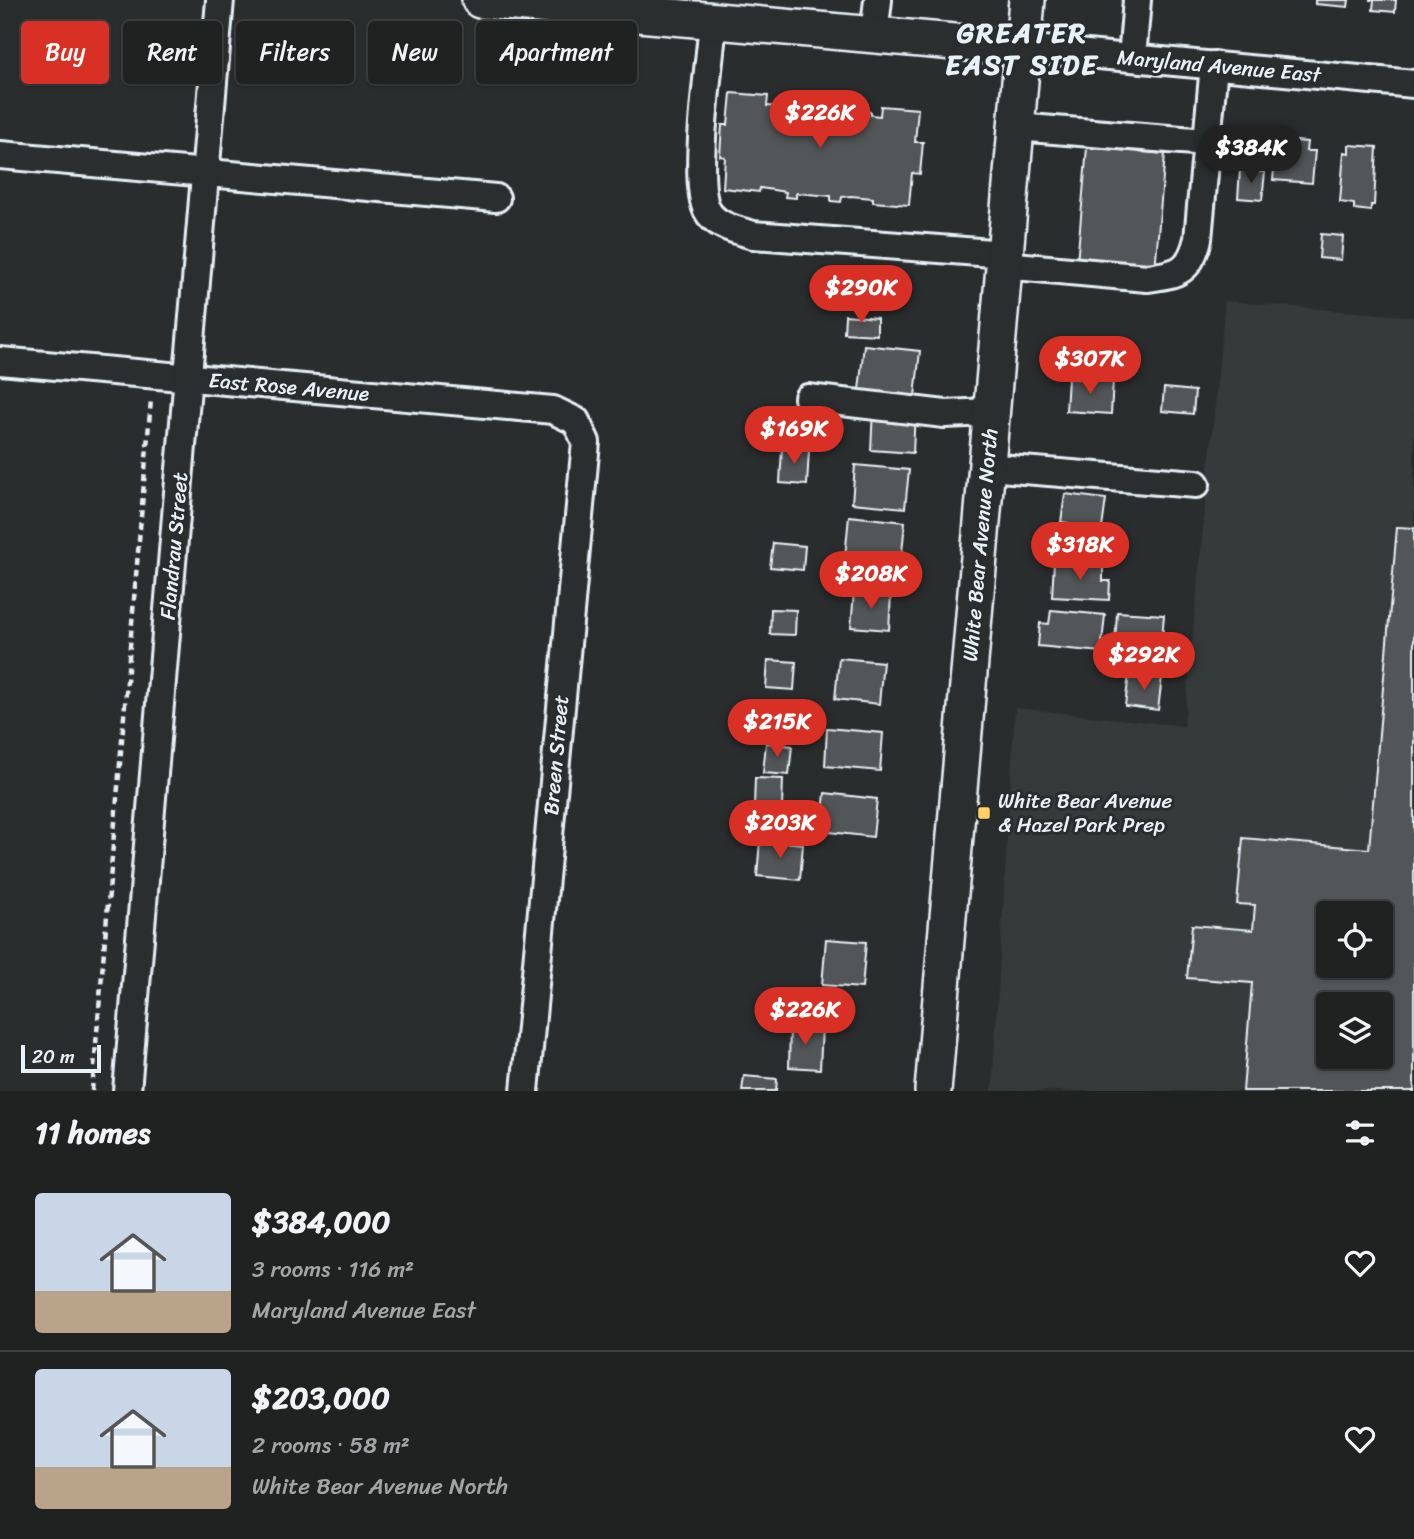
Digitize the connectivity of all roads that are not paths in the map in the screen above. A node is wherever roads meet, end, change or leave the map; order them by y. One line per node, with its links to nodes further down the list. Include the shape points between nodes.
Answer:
1 (220, 0): 15 (street, Flandrau Street)
2 (480, 0): 6 (main road, Maryland Avenue East)
3 (877, 0): 7 (street)
4 (1027, 0): 8 (main road, White Bear Avenue North)
5 (1137, 0): 9 (street)
6 (713, 22): 7 (main road, Maryland Avenue East); 17 (street, via 701,164 708,212 727,227 753,235)
7 (874, 35): 8 (main road, Maryland Avenue East)
8 (1022, 48): 9 (street, Maryland Avenue East); 12 (main road, White Bear Avenue North)
9 (1132, 58): 10 (street, Maryland Avenue East)
10 (1214, 65): 11 (street, Maryland Avenue East); 13 (street)
11 (1414, 83)
12 (1016, 127): 13 (street); 17 (main road, White Bear Avenue North)
13 (1207, 142): 17 (street, via 1198,239 1184,268 1147,278)
14 (0, 155): 15 (street)
15 (206, 173): 16 (street); 19 (street, Flandrau Street)
16 (496, 198)
17 (1004, 260): 21 (main road, White Bear Avenue North)
18 (0, 361): 19 (street, East Rose Avenue)
19 (188, 378): 22 (street, East Rose Avenue, via 553,410); 25 (street, Flandrau Street)
20 (808, 398): 21 (street, via 945,414)
21 (992, 412): 23 (main road, White Bear Avenue North)
22 (576, 421): 26 (street, Breen Street, via 586,442)
23 (987, 467): 24 (street); 27 (main road, White Bear Avenue North)
24 (1196, 484)
25 (127, 1091)
26 (525, 1091)
27 (933, 1091)

